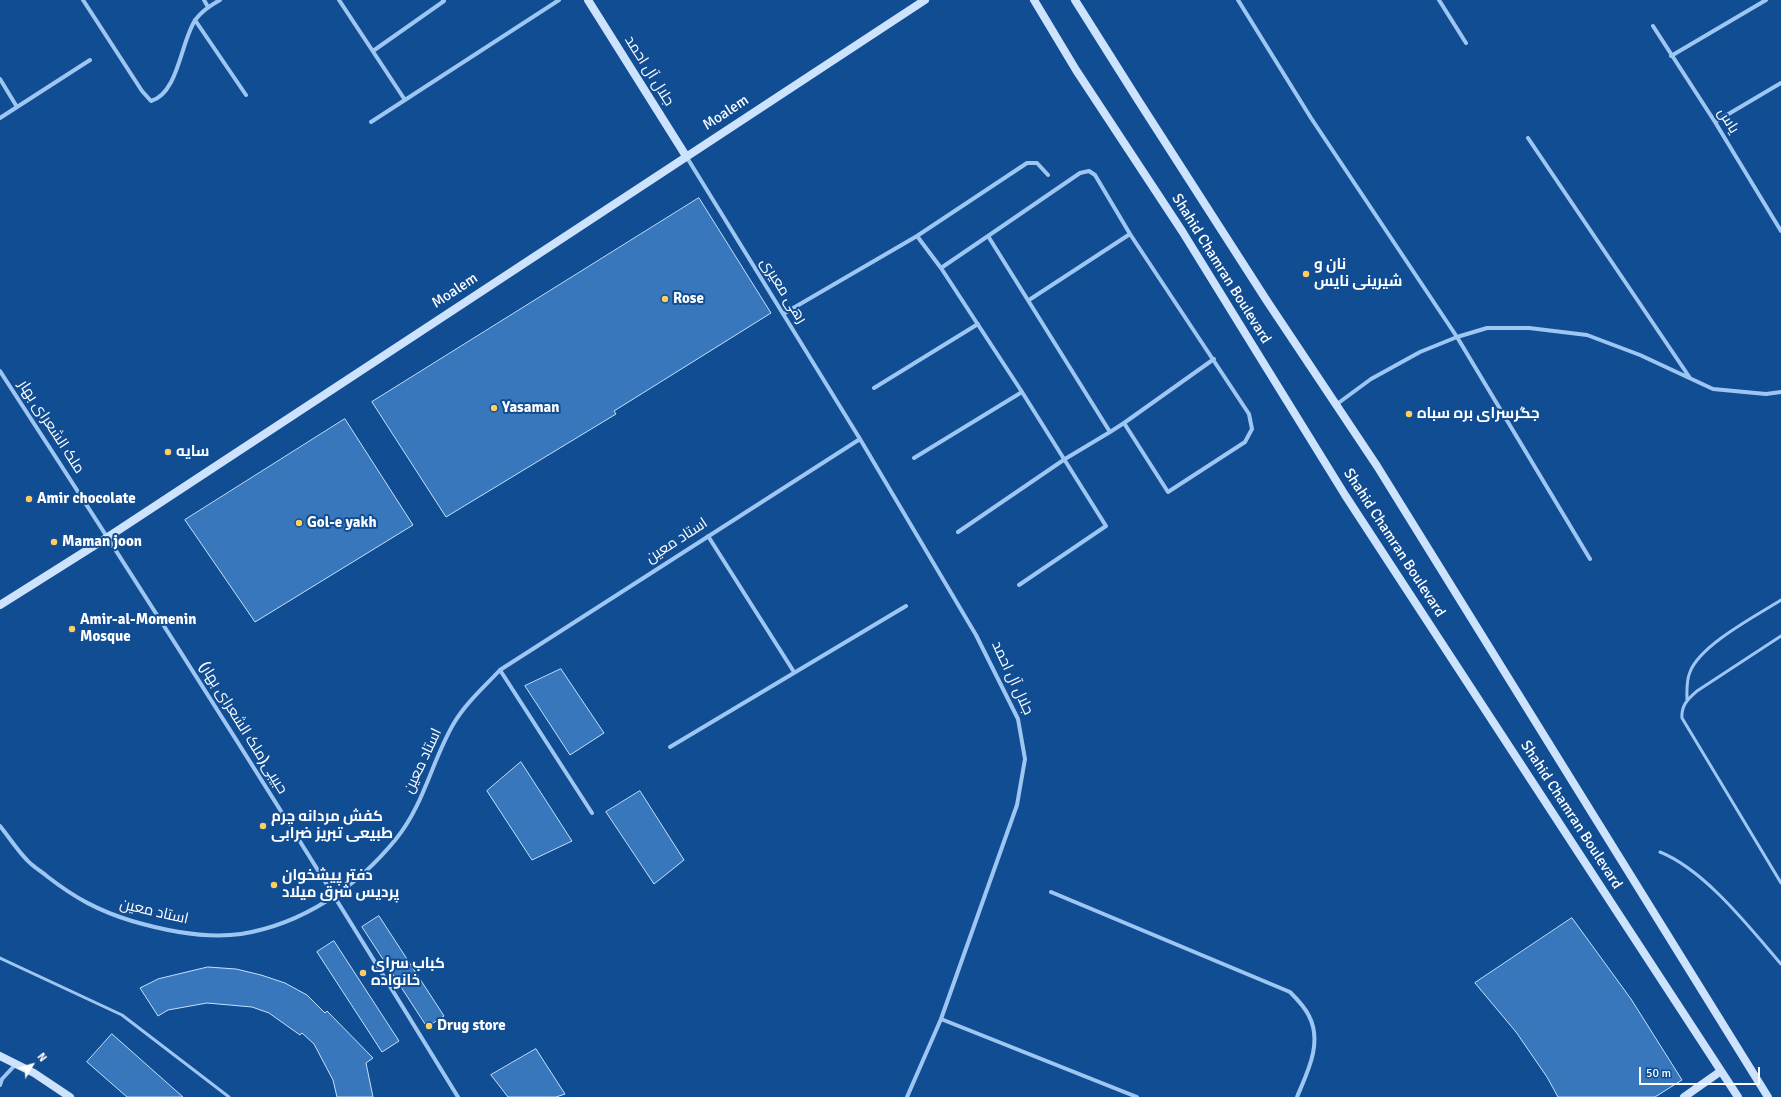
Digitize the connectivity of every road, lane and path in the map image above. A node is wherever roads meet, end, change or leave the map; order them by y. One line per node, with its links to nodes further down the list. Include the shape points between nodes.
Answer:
1 (83, 0): 15 (street, via 142,91 151,100 156,99 172,80)
2 (204, 0): 14 (street)
3 (220, 0): 14 (street)
4 (339, 0): 18 (street)
5 (443, 0): 18 (street, via 444,2)
6 (559, 0): 24 (street)
7 (588, 0): 30 (main road, جلال آل احمد)
8 (925, 0): 30 (main road, Moalem)
9 (1034, 0): 77 (main road, Shahid Chamran Boulevard, via 1076,70 1182,231 1345,495)
10 (1076, 0): 47 (main road, Shahid Chamran Boulevard, via 1267,301)
11 (1238, 0): 40 (street, via 1311,118)
12 (1439, 0): 17 (street)
13 (1766, 0): 19 (street)
14 (208, 7): 15 (street)
15 (195, 20): 23 (street)
16 (1653, 26): 19 (street, یاس)
17 (1466, 43)
18 (373, 51): 24 (street)
19 (1671, 56): 28 (street, یاس)
20 (90, 60): 25 (street)
21 (0, 79): 25 (street)
22 (1781, 84): 28 (street)
23 (246, 95)
24 (406, 100): 27 (street)
25 (17, 107): 26 (street)
26 (0, 118)
27 (371, 122)
28 (1715, 122): 32 (street, یاس)
29 (1528, 138): 43 (street)
30 (686, 156): 38 (street, رهی معیری); 55 (main road, Moalem)
31 (1048, 175): 34 (street, via 1037,163 1027,163)
32 (1781, 231)
33 (1130, 234): 35 (street, via 1095,175 1089,170 1080,173); 37 (street); 41 (street)
34 (917, 236): 36 (street); 38 (street)
35 (988, 236): 36 (street); 37 (street)
36 (941, 268): 39 (street)
37 (1029, 300): 49 (street)
38 (783, 314): 50 (street, رهی معیری)
39 (978, 324): 44 (street); 45 (street)
40 (1457, 337): 43 (street, via 1486,328 1529,328 1587,335); 47 (street, via 1420,352 1371,380); 56 (street)
41 (1214, 359): 48 (street); 48 (street, via 1249,414 1252,429 1245,442 1168,492)
42 (0, 371): 55 (street, ملک الشعرای بهار)
43 (1690, 379): 46 (street, via 1713,389 1766,394)
44 (874, 388)
45 (1022, 392): 51 (street); 52 (street)
46 (1781, 392)
47 (1337, 404): 87 (main road, Shahid Chamran Boulevard)
48 (1124, 423): 49 (street)
49 (1110, 432): 52 (street)
50 (860, 439): 54 (street, استاد معین); 74 (street, جلال آل احمد, via 976,635 1018,719 1025,759 1017,805)
51 (914, 458)
52 (1065, 459): 53 (street); 57 (street, via 1106,526)
53 (958, 532)
54 (708, 536): 62 (street, استاد معین); 63 (street)
55 (108, 537): 59 (main road, Moalem); 71 (street, حبیبی(ملک الشعرای بهار))
56 (1590, 559)
57 (1020, 585)
58 (1781, 600): 64 (lane, via 1719,640 1699,657 1690,671)
59 (0, 605)
60 (906, 606): 63 (street)
61 (1781, 636): 64 (lane)
62 (500, 670): 66 (street); 71 (street, استاد معین, via 454,722 428,783 397,838 367,871)
63 (794, 672): 65 (street)
64 (1687, 700): 69 (lane, via 1682,710 1682,718)
65 (670, 747)
66 (592, 813)
67 (0, 826): 71 (street, استاد معین, via 27,861 67,891 107,914 162,929 202,934 240,934 274,926)
68 (1660, 852): 73 (lane, via 1672,857 1726,901)
69 (1781, 883)
70 (1051, 892): 84 (street, via 1290,992 1310,1017 1314,1035 1312,1062)
71 (335, 897): 81 (street, حبیبی(ملک الشعرای بهار))
72 (0, 958): 80 (lane, via 122,1015)
73 (1781, 964)
74 (941, 1019): 82 (street, جلال آل احمد); 83 (street)
75 (0, 1056): 76 (main road)
76 (16, 1064): 78 (street, via 2,1079); 79 (main road)
77 (1721, 1071): 85 (main road); 86 (main road, Shahid Chamran Boulevard)
78 (0, 1085)
79 (70, 1097)
80 (229, 1097)
81 (458, 1097)
82 (907, 1097)
83 (1137, 1097)
84 (1297, 1097)
85 (1684, 1097)
86 (1738, 1097)
87 (1768, 1097)

